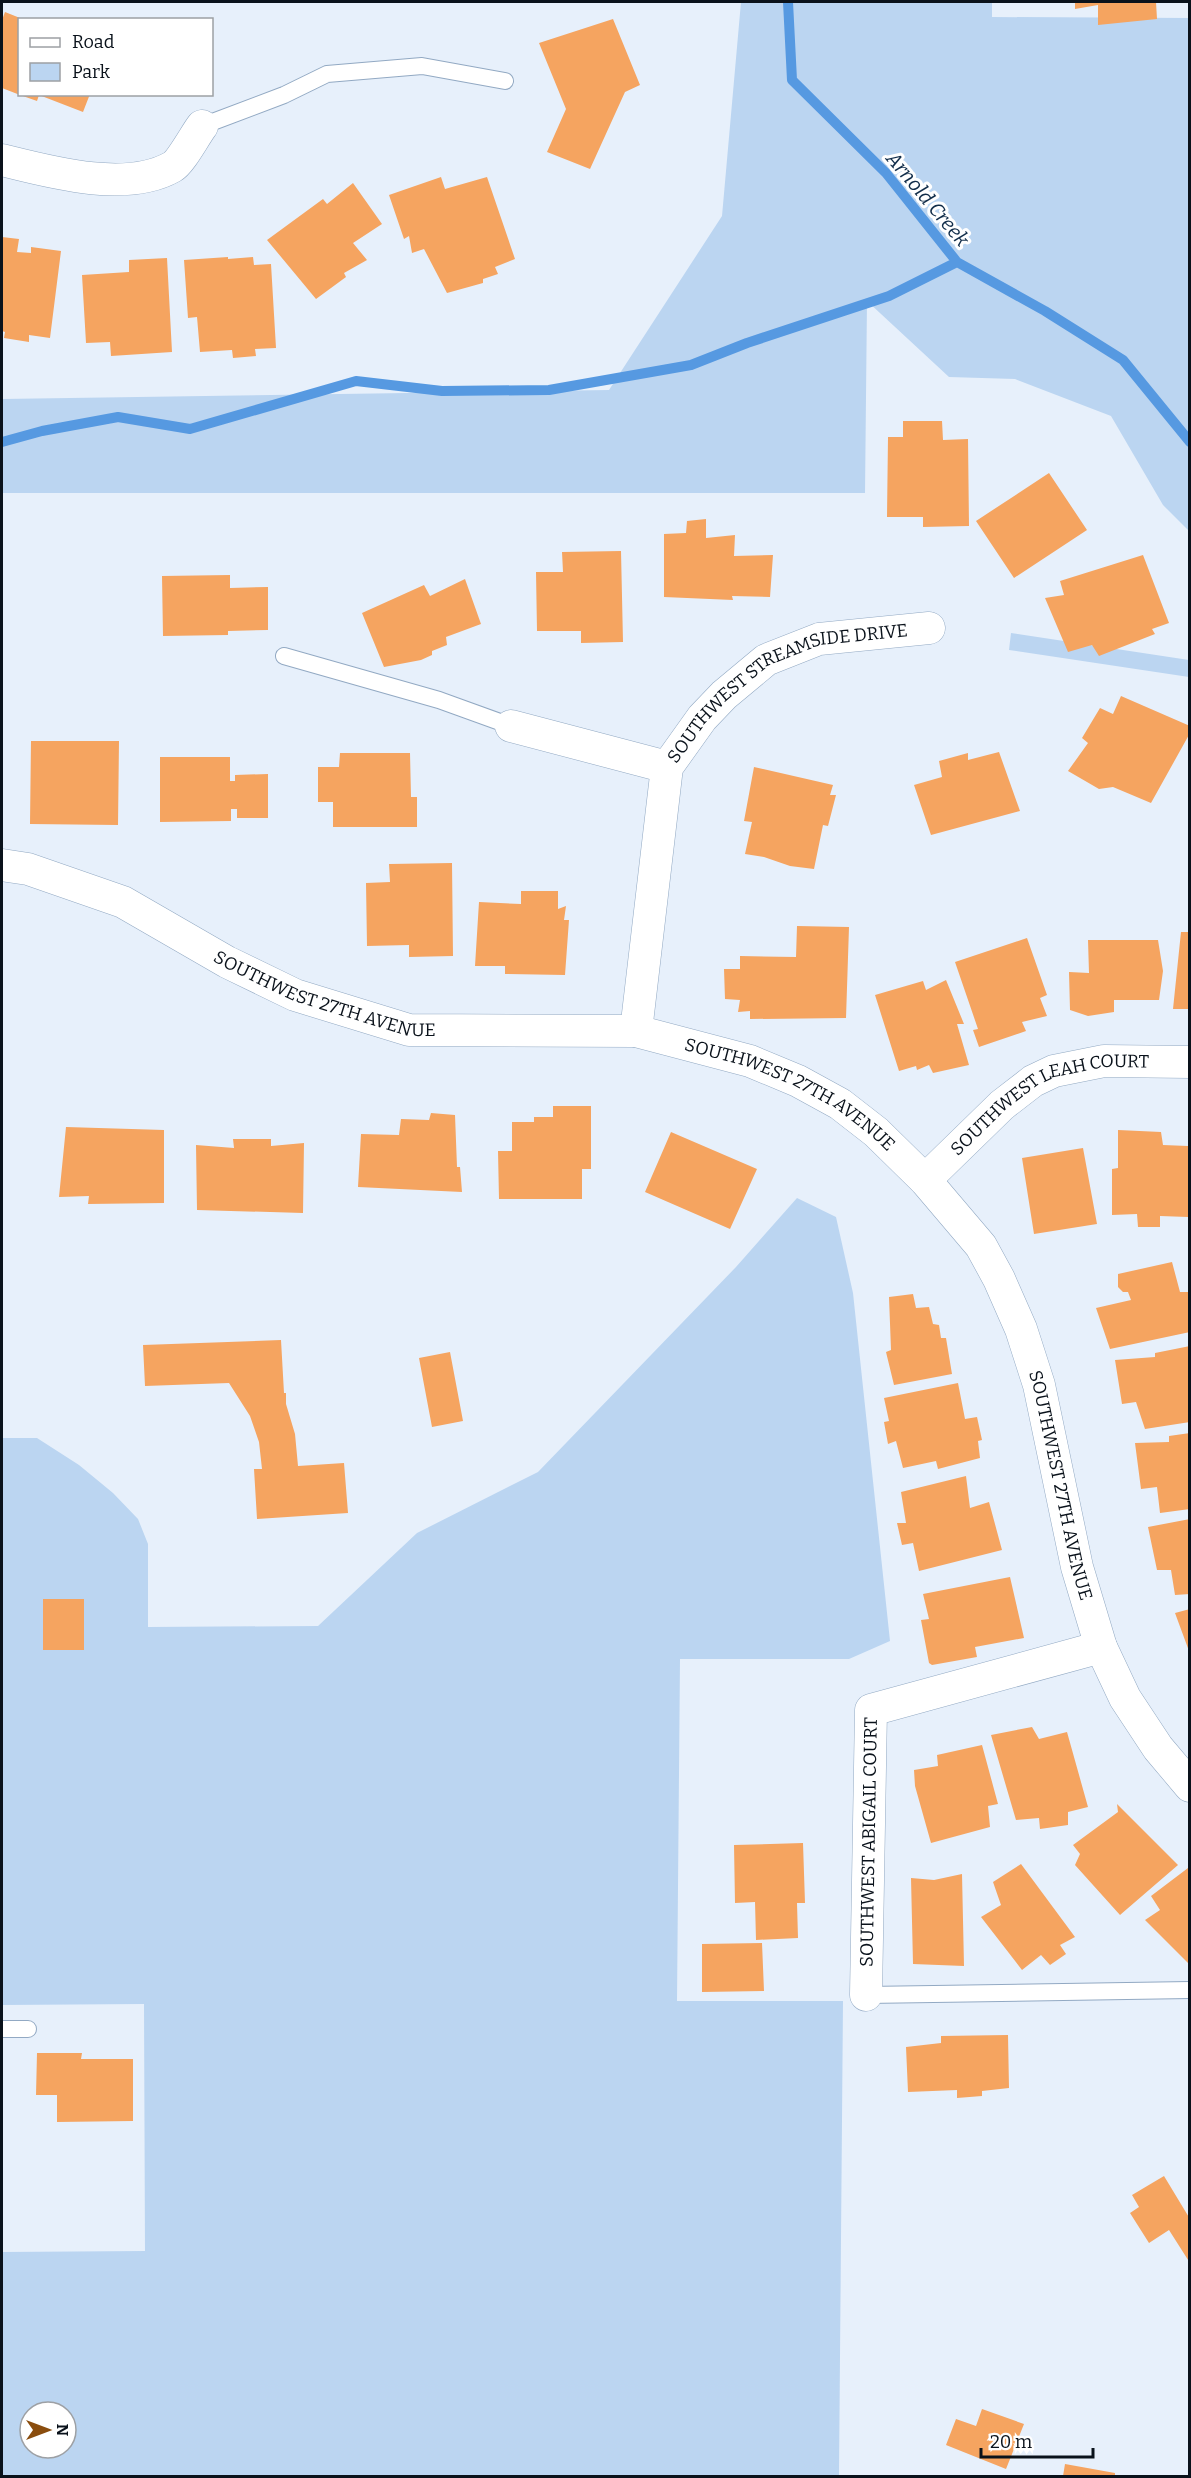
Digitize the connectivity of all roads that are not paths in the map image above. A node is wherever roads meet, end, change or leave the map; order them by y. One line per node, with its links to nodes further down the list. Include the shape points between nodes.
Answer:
1 (505, 81): 2 (lane, via 422,66 327,74)
2 (202, 126): 3 (street, via 174,166 137,178 66,177)
3 (2, 160)
4 (929, 628): 7 (street, SOUTHWEST STREAMSIDE DRIVE, via 819,639 766,660 702,718)
5 (284, 656): 6 (lane, via 439,700)
6 (511, 726): 7 (street)
7 (668, 767): 9 (street, SOUTHWEST STREAMSIDE DRIVE)
8 (2, 865): 9 (street, SOUTHWEST 27TH AVENUE, via 28,869 123,902 227,962 295,995 409,1030)
9 (636, 1031): 11 (street, SOUTHWEST 27TH AVENUE, via 750,1061 798,1081 840,1104 876,1132)
10 (1190, 1062): 11 (street, SOUTHWEST LEAH COURT, via 1104,1061 1054,1071 1033,1081 1002,1105)
11 (925, 1180): 12 (street, SOUTHWEST 27TH AVENUE, via 981,1246 1021,1329 1039,1385 1077,1567)
12 (1101, 1647): 13 (street, SOUTHWEST 27TH AVENUE, via 1125,1698 1158,1748); 15 (street, SOUTHWEST ABIGAIL COURT, via 871,1710)
13 (1190, 1786)
14 (1190, 1990): 15 (lane)
15 (866, 1995)
16 (2, 2029): 17 (lane)
17 (28, 2029)

